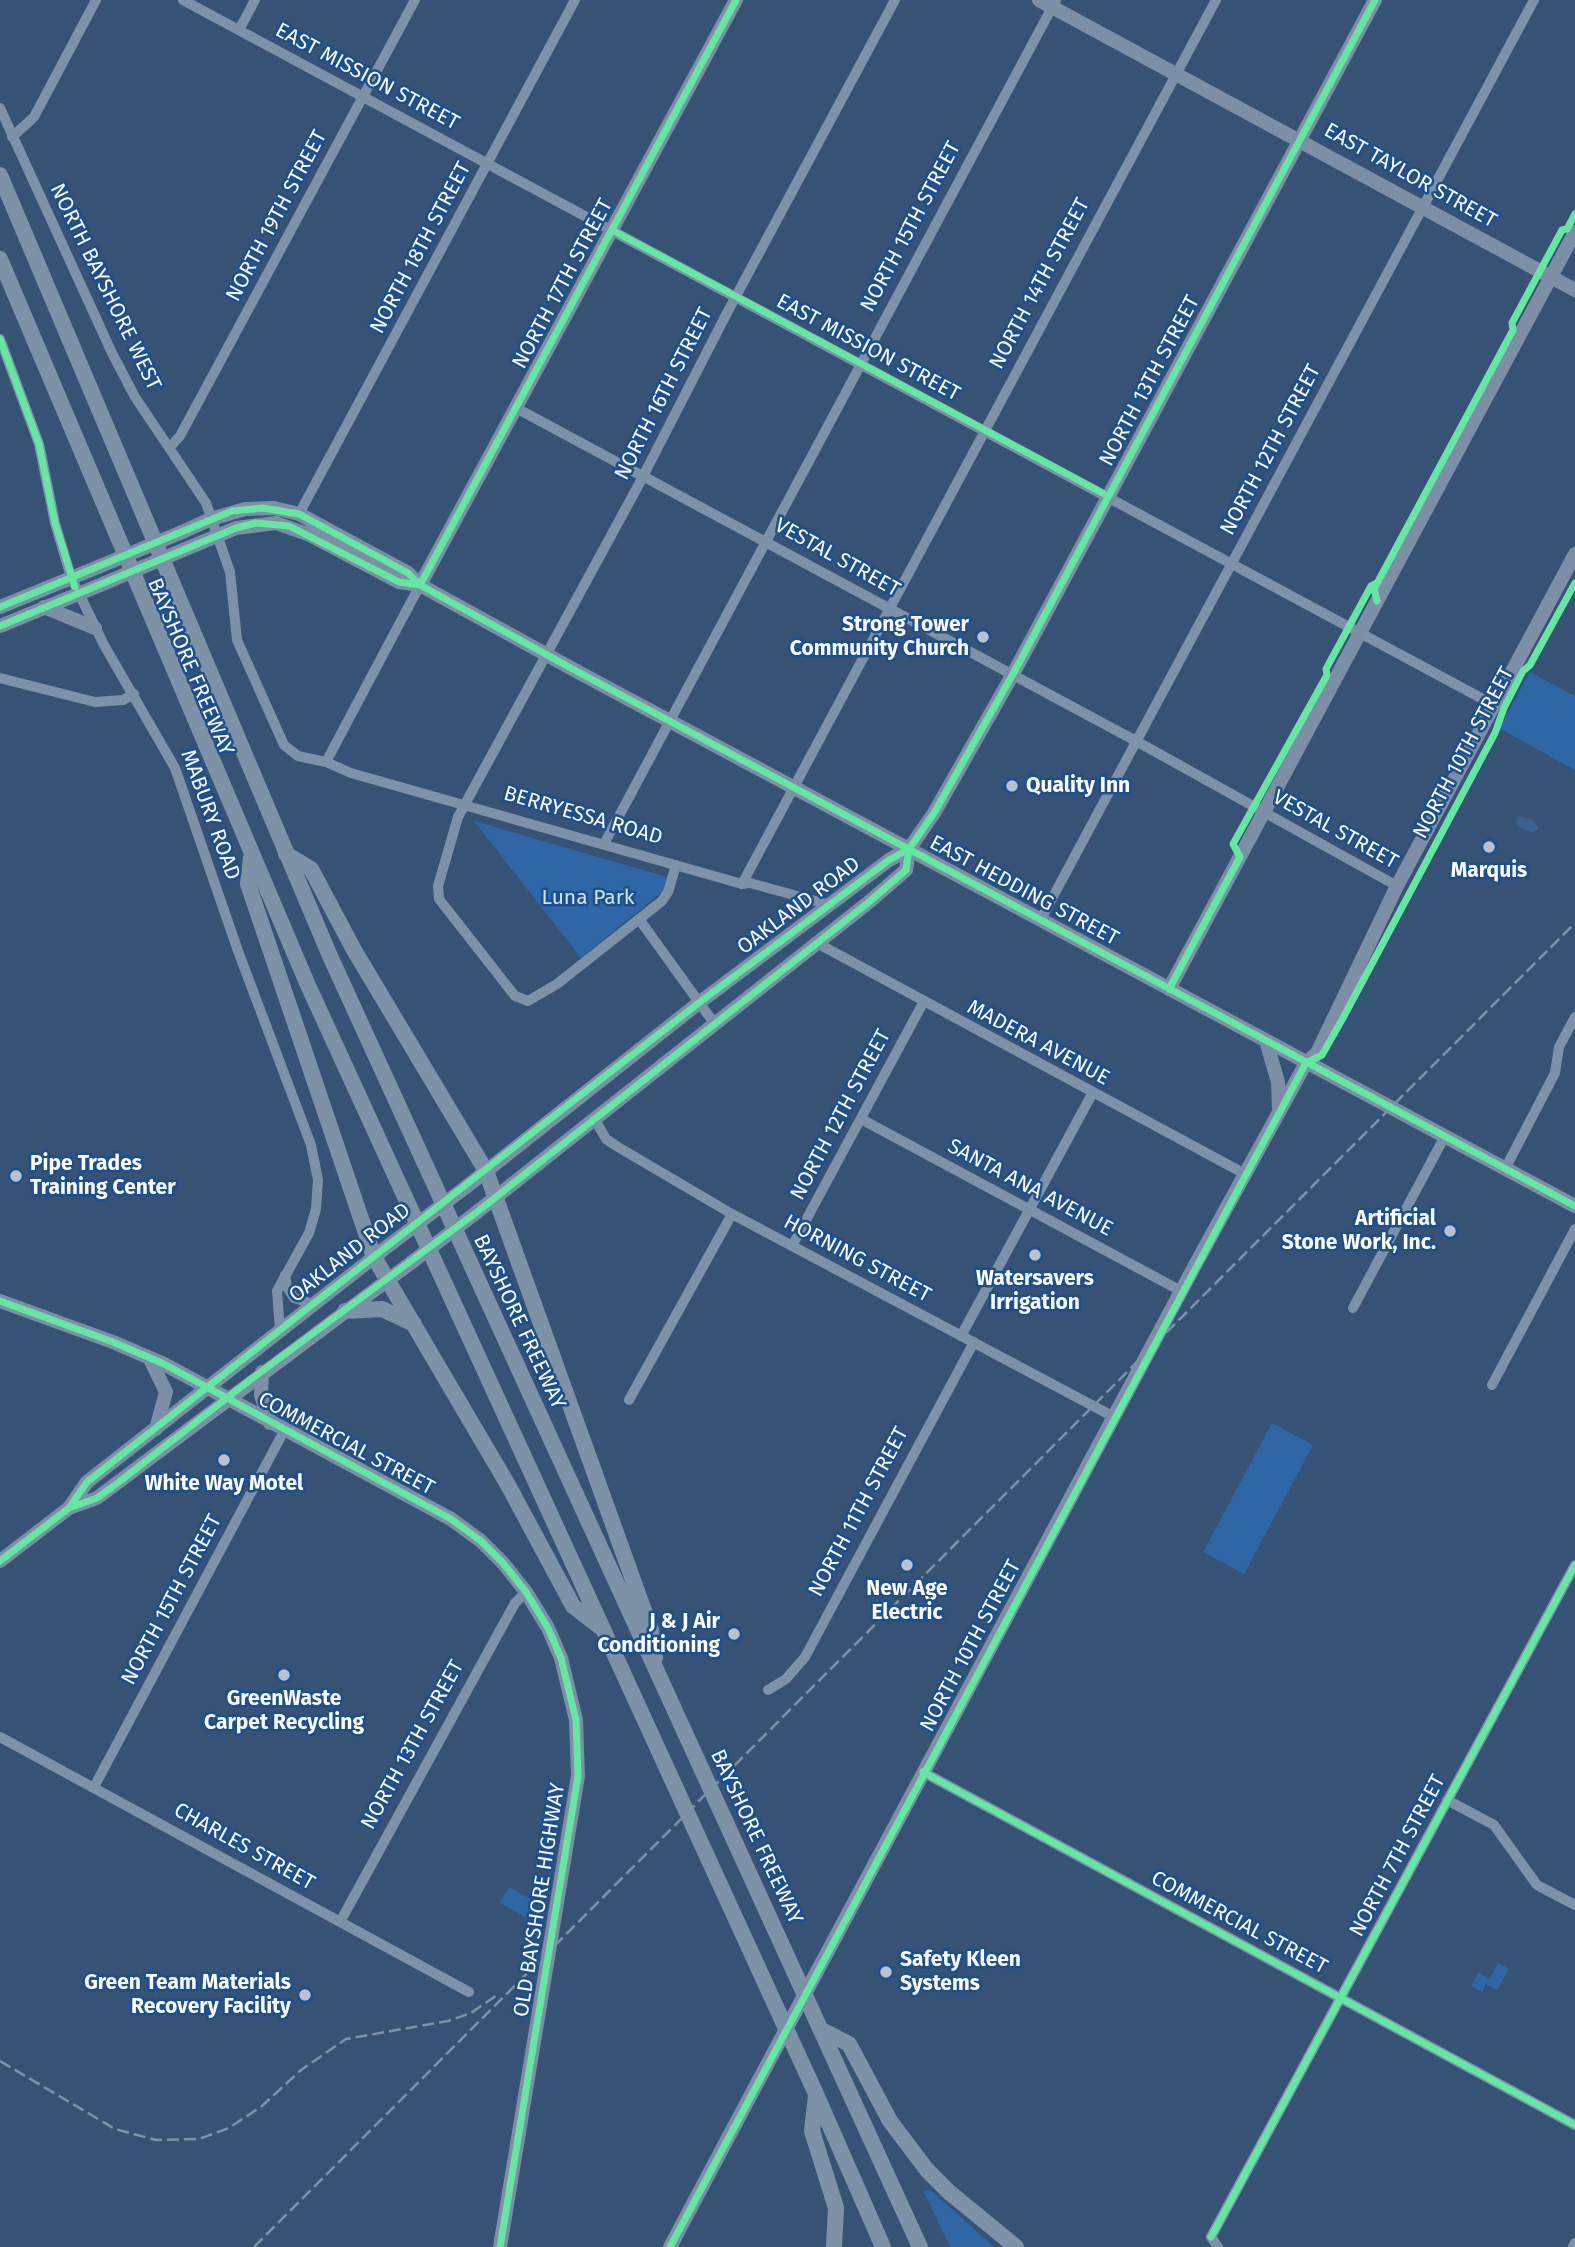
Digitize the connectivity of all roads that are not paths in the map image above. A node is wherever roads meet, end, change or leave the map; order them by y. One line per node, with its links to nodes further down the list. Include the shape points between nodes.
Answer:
1 (96, 0): 16 (street, via 34,117)
2 (183, 0): 12 (street, EAST MISSION STREET)
3 (255, 0): 12 (street)
4 (415, 0): 14 (street, NORTH 19TH STREET)
5 (575, 0): 18 (street, NORTH 18TH STREET)
6 (736, 0): 21 (main road, NORTH 17TH STREET)
7 (895, 0): 26 (street, NORTH 16TH STREET)
8 (1216, 0): 13 (street, NORTH 14TH STREET)
9 (1375, 0): 17 (main road, NORTH 13TH STREET)
10 (1534, 0): 20 (street, NORTH 12TH STREET)
11 (1049, 2): 13 (main road, EAST TAYLOR STREET); 28 (street, NORTH 15TH STREET)
12 (239, 30): 14 (street, EAST MISSION STREET)
13 (1175, 74): 17 (main road, EAST TAYLOR STREET); 30 (street, NORTH 14TH STREET)
14 (364, 97): 18 (street, EAST MISSION STREET); 31 (street, NORTH 19TH STREET)
15 (0, 108): 16 (street, NORTH BAYSHORE WEST)
16 (12, 137): 31 (street, NORTH BAYSHORE WEST, via 112,353 135,397)
17 (1300, 140): 20 (main road, EAST TAYLOR STREET); 33 (main road, NORTH 13TH STREET)
18 (488, 163): 21 (street, EAST MISSION STREET); 34 (street, NORTH 18TH STREET)
19 (0, 175): 62 (highway, BAYSHORE FREEWAY)
20 (1423, 207): 24 (main road, EAST TAYLOR STREET); 39 (street, NORTH 12TH STREET)
21 (612, 230): 26 (street, EAST MISSION STREET); 29 (main road, NORTH 17TH STREET)
22 (1575, 232): 24 (main road)
23 (0, 259): 63 (highway, BAYSHORE FREEWAY)
24 (1551, 277): 25 (main road, EAST TAYLOR STREET); 48 (main road)
25 (1575, 290)
26 (736, 296): 28 (street, EAST MISSION STREET); 32 (street, NORTH 16TH STREET)
27 (0, 339): 40 (street, MABURY ROAD, via 39,444)
28 (860, 363): 30 (street, EAST MISSION STREET); 37 (street, NORTH 15TH STREET)
29 (516, 408): 32 (street, VESTAL STREET); 41 (main road, NORTH 17TH STREET)
30 (983, 430): 33 (street, EAST MISSION STREET); 45 (street, NORTH 14TH STREET)
31 (170, 447): 35 (street, NORTH BAYSHORE WEST, via 194,481)
32 (642, 477): 37 (street, VESTAL STREET); 49 (street, NORTH 16TH STREET)
33 (1108, 496): 39 (street, EAST MISSION STREET); 50 (main road, NORTH 13TH STREET)
34 (299, 514): 35 (main road, EAST HEDDING STREET, via 253,508); 41 (main road, EAST HEDDING STREET, via 408,573)
35 (211, 519): 36 (street, NORTH BAYSHORE WEST); 40 (main road, EAST HEDDING STREET, bridge)
36 (217, 535): 41 (main road, EAST HEDDING STREET, via 246,524 276,523 310,534 399,582); 42 (main road, EAST HEDDING STREET, bridge); 56 (street, NORTH BAYSHORE WEST, via 230,572 237,640 273,726 284,745 298,756)
37 (765, 541): 45 (street, VESTAL STREET); 54 (street, NORTH 15TH STREET)
38 (1575, 554): 53 (main road, NORTH 10TH STREET)
39 (1232, 563): 48 (street, EAST MISSION STREET); 55 (street, NORTH 12TH STREET)
40 (71, 577): 42 (street, MABURY ROAD); 43 (main road)
41 (420, 585): 49 (main road, EAST HEDDING STREET); 56 (street, NORTH 17TH STREET)
42 (78, 593): 44 (main road); 47 (street, MABURY ROAD)
43 (0, 607)
44 (44, 607): 46 (main road); 47 (main road)
45 (888, 608): 50 (street, VESTAL STREET); 57 (street, NORTH 14TH STREET)
46 (0, 626)
47 (95, 628): 52 (street, MABURY ROAD)
48 (1361, 633): 53 (street, EAST MISSION STREET); 59 (main road)
49 (547, 655): 54 (main road, EAST HEDDING STREET); 58 (street, NORTH 16TH STREET)
50 (1013, 674): 55 (street, VESTAL STREET); 61 (main road, NORTH 13TH STREET)
51 (0, 678): 52 (street, via 95,702 123,700)
52 (134, 694): 93 (street, MABURY ROAD, via 187,796 238,951 311,1145 316,1209 309,1233)
53 (1494, 705): 66 (main road, NORTH 10TH STREET)
54 (669, 721): 57 (main road, EAST HEDDING STREET); 60 (street, NORTH 15TH STREET)
55 (1136, 741): 59 (street, VESTAL STREET); 69 (street, NORTH 12TH STREET)
56 (326, 762): 58 (street, BERRYESSA ROAD, via 351,774)
57 (792, 788): 61 (main road, EAST HEDDING STREET); 65 (street, NORTH 14TH STREET)
58 (464, 804): 60 (street, BERRYESSA ROAD); 68 (street, NORTH 16TH STREET, via 438,886 439,899 515,996 535,999)
59 (1264, 811): 66 (street, VESTAL STREET); 71 (main road)
60 (604, 844): 64 (street, BERRYESSA ROAD)
61 (909, 849): 67 (main road, OAKLAND ROAD); 69 (main road, EAST HEDDING STREET); 70 (main road, OAKLAND ROAD, via 906,870)
62 (286, 854): 84 (highway, via 311,869); 120 (highway, BAYSHORE FREEWAY)
63 (251, 855): 92 (highway, via 248,884); 119 (highway, BAYSHORE FREEWAY)
64 (676, 865): 65 (street, BERRYESSA ROAD); 68 (street, via 662,901)
65 (742, 884): 67 (street, BERRYESSA ROAD)
66 (1397, 886): 77 (main road, NORTH 10TH STREET, via 1317,1053)
67 (830, 905): 72 (main road, OAKLAND ROAD)
68 (639, 919): 72 (street)
69 (1041, 919): 71 (main road, EAST HEDDING STREET)
70 (815, 942): 73 (street, MADERA AVENUE); 75 (main road, OAKLAND ROAD)
71 (1169, 989): 76 (main road, EAST HEDDING STREET)
72 (700, 1002): 75 (street); 84 (main road, OAKLAND ROAD)
73 (923, 1003): 78 (street, MADERA AVENUE); 81 (street, NORTH 12TH STREET)
74 (1575, 1017): 83 (street, via 1559,1046 1555,1073)
75 (714, 1023): 80 (main road, OAKLAND ROAD)
76 (1266, 1041): 77 (main road, EAST HEDDING STREET); 79 (main road, via 1278,1082)
77 (1306, 1063): 79 (main road, NORTH 10TH STREET); 82 (main road, EAST HEDDING STREET)
78 (1093, 1094): 85 (street, MADERA AVENUE); 88 (street)
79 (1279, 1110): 85 (main road, NORTH 10TH STREET)
80 (594, 1118): 86 (main road, OAKLAND ROAD); 89 (street, HORNING STREET, via 606,1139)
81 (861, 1119): 88 (street, SANTA ANA AVENUE); 91 (street, NORTH 12TH STREET)
82 (1444, 1136): 83 (main road, EAST HEDDING STREET); 98 (street)
83 (1505, 1169): 87 (main road, EAST HEDDING STREET)
84 (486, 1171): 86 (highway); 92 (main road, OAKLAND ROAD, bridge)
85 (1245, 1174): 95 (main road, NORTH 10TH STREET)
86 (496, 1196): 94 (main road, OAKLAND ROAD, bridge); 120 (highway, via 651,1629)
87 (1575, 1206)
88 (1030, 1210): 95 (street, SANTA ANA AVENUE); 102 (street)
89 (732, 1214): 91 (street, HORNING STREET); 109 (street)
90 (1575, 1229): 106 (street)
91 (792, 1246): 102 (street, HORNING STREET)
92 (379, 1253): 94 (highway); 97 (main road, OAKLAND ROAD)
93 (285, 1275): 97 (street, via 294,1298); 101 (street, MABURY ROAD, via 277,1291)
94 (392, 1276): 99 (main road, OAKLAND ROAD); 100 (highway)
95 (1181, 1291): 110 (main road, NORTH 10TH STREET)
96 (0, 1301): 104 (main road, COMMERCIAL STREET)
97 (313, 1304): 101 (main road, OAKLAND ROAD)
98 (1353, 1308)
99 (345, 1311): 100 (highway, via 382,1310); 105 (main road, OAKLAND ROAD)
100 (414, 1324): 119 (highway, via 573,1606)
101 (280, 1331): 107 (main road, OAKLAND ROAD)
102 (961, 1336): 103 (street, HORNING STREET)
103 (974, 1342): 110 (street, HORNING STREET); 121 (street, NORTH 11TH STREET, via 806,1657)
104 (150, 1359): 107 (main road, COMMERCIAL STREET); 112 (main road, via 166,1392)
105 (262, 1372): 108 (main road, OAKLAND ROAD); 111 (main road, via 262,1398)
106 (1492, 1385)
107 (207, 1388): 108 (main road, COMMERCIAL STREET); 112 (main road, OAKLAND ROAD)
108 (228, 1399): 111 (main road, COMMERCIAL STREET); 113 (main road, OAKLAND ROAD, via 97,1498)
109 (629, 1399)
110 (1114, 1417): 123 (main road, NORTH 10TH STREET)
111 (277, 1427): 114 (main road, COMMERCIAL STREET, via 421,1502); 124 (street, NORTH 15TH STREET)
112 (155, 1429): 113 (main road, OAKLAND ROAD, via 87,1482)
113 (69, 1508): 115 (main road, OAKLAND ROAD)
114 (481, 1541): 118 (main road, OLD BAYSHORE HIGHWAY)
115 (0, 1561)
116 (1575, 1564): 117 (street, NORTH 7TH STREET)
117 (1571, 1582): 125 (street, NORTH 7TH STREET)
118 (526, 1592): 127 (street, NORTH 13TH STREET, via 515,1603); 133 (main road, OLD BAYSHORE HIGHWAY, via 561,1658 576,1720 578,1776)
119 (601, 1628): 131 (highway, BAYSHORE FREEWAY)
120 (656, 1673): 130 (highway, BAYSHORE FREEWAY)
121 (768, 1690)
122 (0, 1737): 124 (street, CHARLES STREET)
123 (923, 1772): 129 (street, COMMERCIAL STREET); 134 (main road, NORTH 10TH STREET, bridge)
124 (94, 1787): 127 (street, CHARLES STREET)
125 (1447, 1800): 126 (street, via 1494,1825 1537,1885); 129 (street, NORTH 7TH STREET)
126 (1575, 1905)
127 (340, 1922): 128 (street, CHARLES STREET)
128 (469, 1992)
129 (1342, 1998): 132 (street, COMMERCIAL STREET); 139 (street, NORTH 7TH STREET, via 1210,2237)
130 (820, 2029): 137 (highway, BAYSHORE FREEWAY); 138 (highway, via 849,2044 890,2121 927,2170)
131 (816, 2094): 135 (highway, via 812,2132 836,2208); 136 (highway, BAYSHORE FREEWAY)
132 (1575, 2125)
133 (500, 2247)
134 (670, 2247)
135 (834, 2247)
136 (883, 2247)
137 (920, 2247)
138 (1016, 2247)
139 (1218, 2247)

